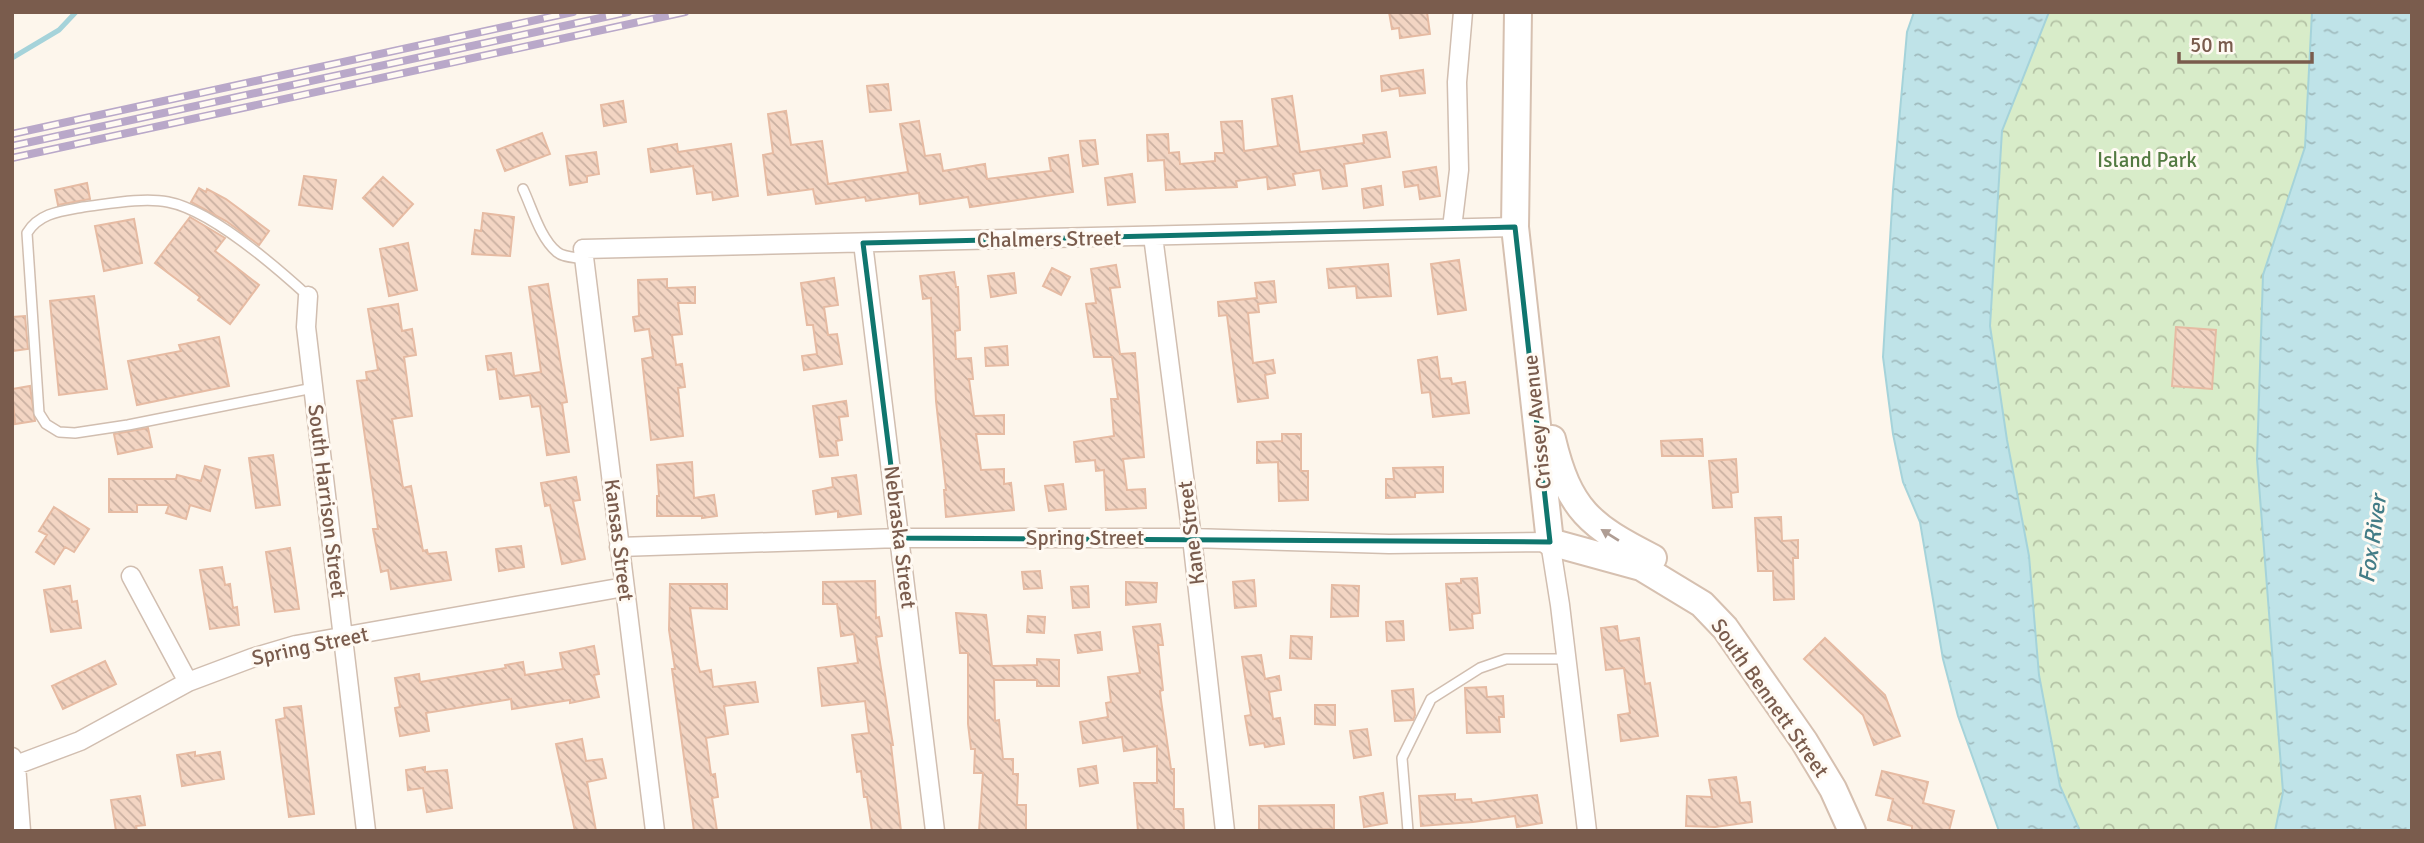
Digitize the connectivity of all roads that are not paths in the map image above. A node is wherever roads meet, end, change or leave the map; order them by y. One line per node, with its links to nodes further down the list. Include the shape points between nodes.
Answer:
1 (1463, 12): 5 (street, via 1457,82 1459,170)
2 (1518, 12): 4 (main road, Crissey Avenue)
3 (523, 189): 8 (lane, via 546,239 557,252)
4 (1515, 227): 5 (street, Chalmers Street); 10 (main road, Crissey Avenue)
5 (1451, 229): 6 (street, Chalmers Street)
6 (1153, 236): 7 (street, Chalmers Street); 13 (street, Kane Street)
7 (863, 243): 8 (street, Chalmers Street); 12 (street, Nebraska Street)
8 (583, 254): 15 (street, Kansas Street)
9 (308, 296): 11 (street, South Harrison Street, via 306,327); 11 (lane, via 196,211 167,202 64,210 45,215 27,233 39,413 59,432 128,425)
10 (1529, 342): 14 (main road, Crissey Avenue); 18 (main road, one-way to 10, via 1664,564 1602,531 1568,491)
11 (313, 388): 19 (street, South Harrison Street)
12 (900, 538): 13 (street, Spring Street); 15 (street, Spring Street); 26 (street, Nebraska Street)
13 (1192, 538): 14 (street, Spring Street, via 1390,544); 27 (street, Kane Street)
14 (1550, 542): 18 (main road, South Bennett Street, via 1641,567); 20 (street, Crissey Avenue)
15 (619, 547): 17 (street, Kansas Street)
16 (131, 576): 21 (street)
17 (624, 587): 19 (street, Spring Street); 25 (street, Kansas Street)
18 (1702, 604): 30 (main road, South Bennett Street, via 1725,628 1804,741)
19 (344, 638): 21 (street, Spring Street, via 296,645); 24 (street, South Harrison Street)
20 (1566, 659): 28 (lane, via 1506,659 1480,668 1431,699 1402,758); 29 (street, Crissey Avenue)
21 (188, 682): 22 (street, Spring Street, via 80,741)
22 (14, 761): 23 (street)
23 (21, 831)
24 (366, 831)
25 (655, 831)
26 (935, 831)
27 (1225, 831)
28 (1408, 831)
29 (1587, 831)
30 (1852, 831)

